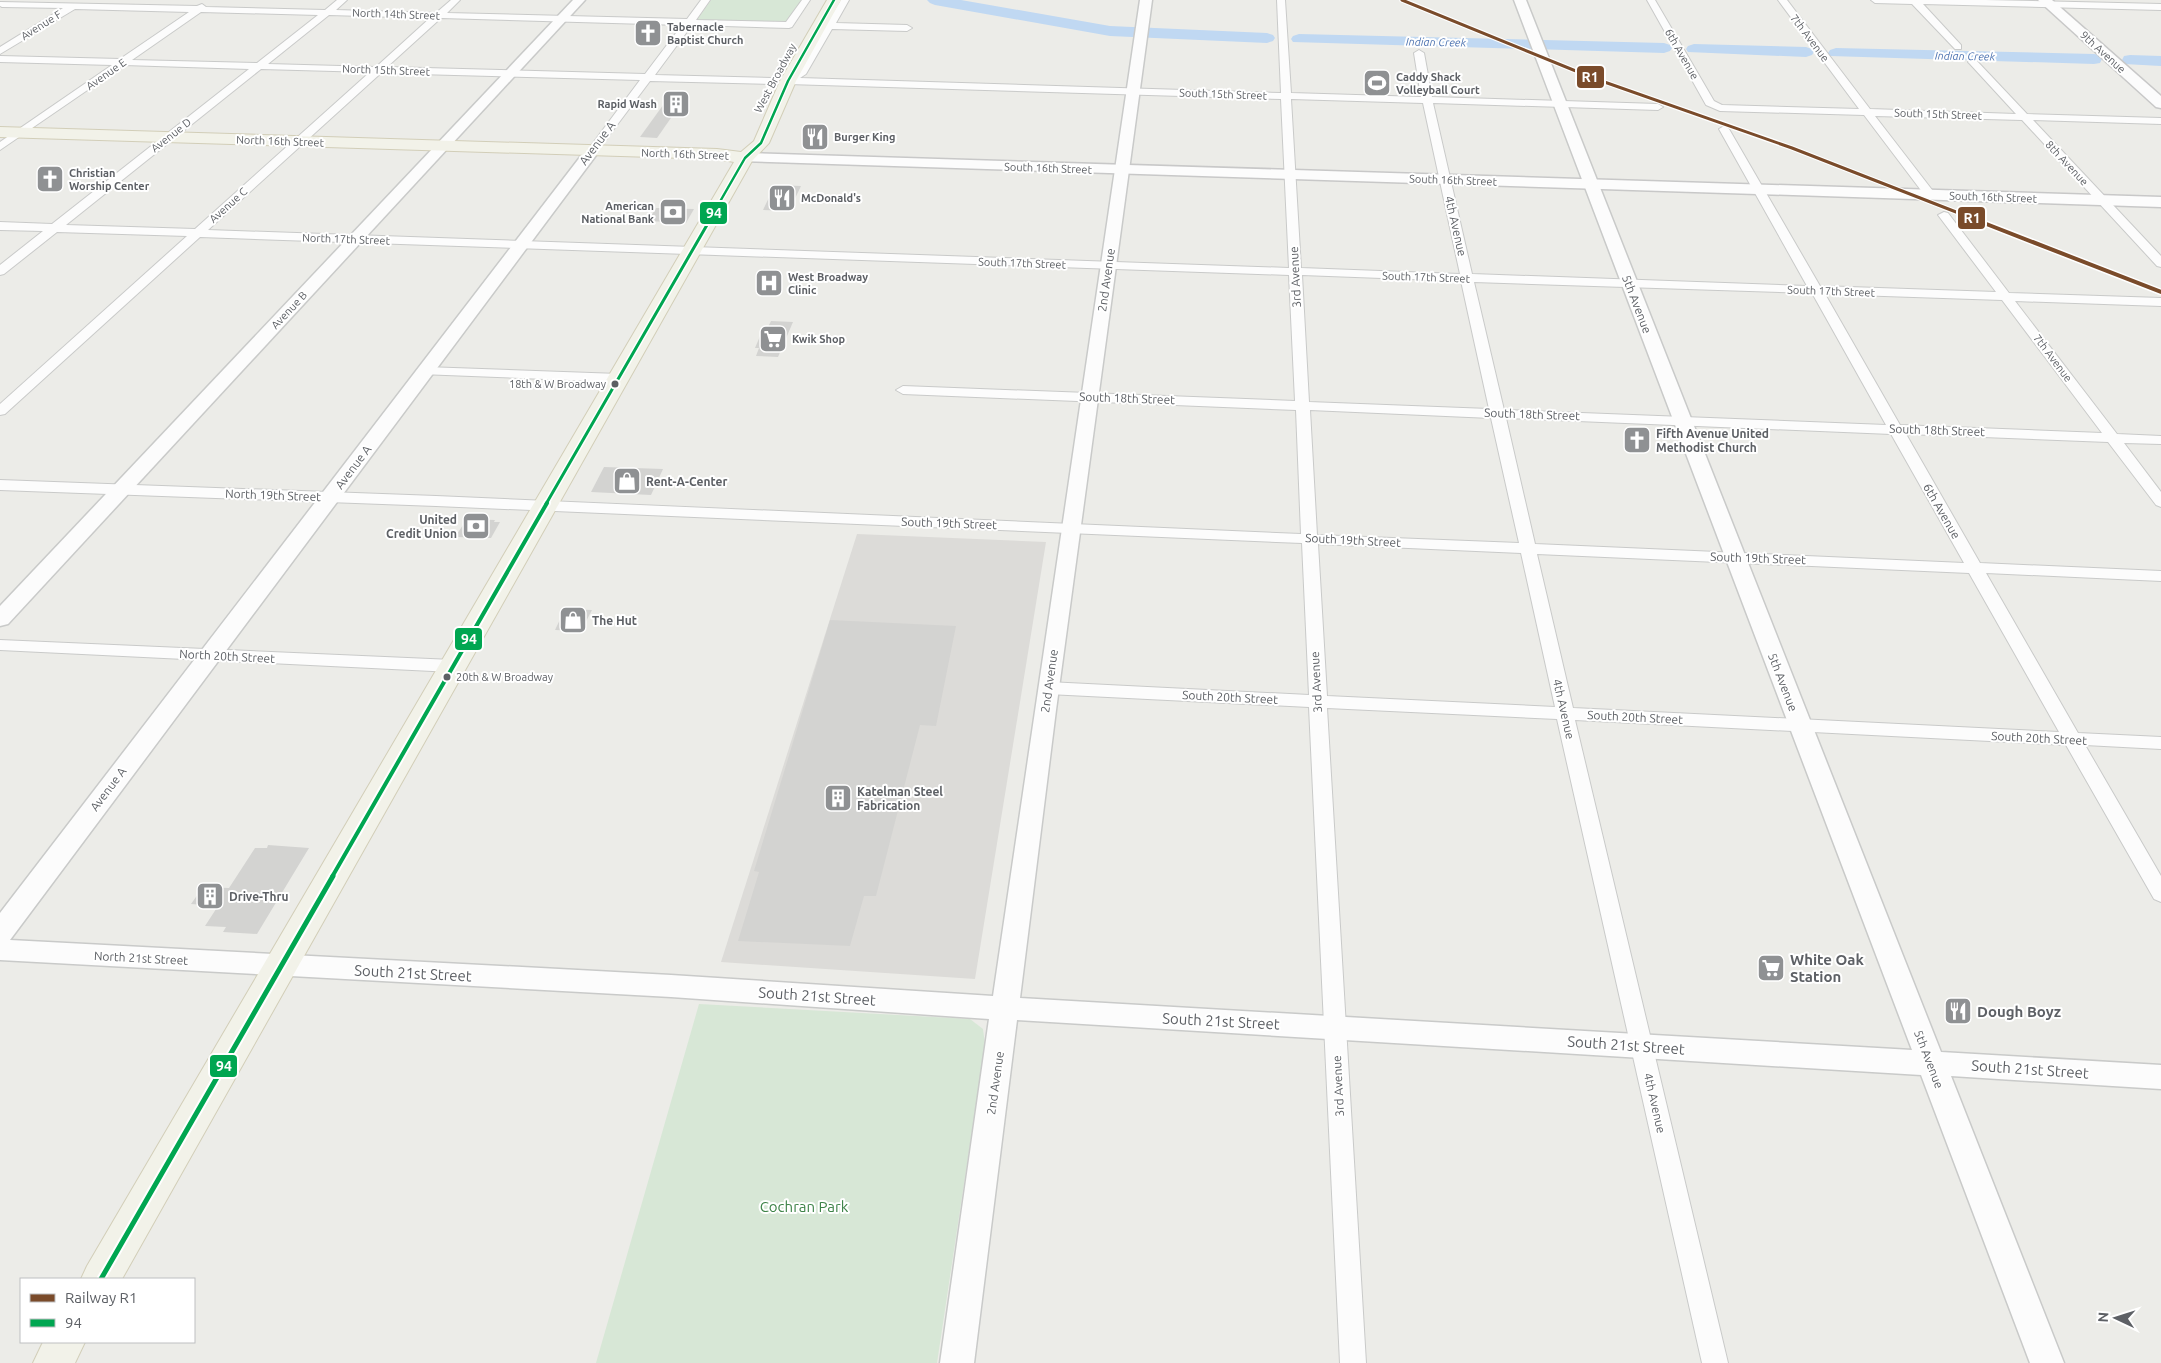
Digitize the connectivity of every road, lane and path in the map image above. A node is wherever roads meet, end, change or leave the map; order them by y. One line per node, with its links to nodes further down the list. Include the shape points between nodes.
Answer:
1 (82, 0): 17 (street, Avenue F)
2 (213, 0): 19 (street, Avenue E)
3 (343, 0): 20 (street, Avenue D)
4 (456, 0): 21 (street, Avenue C)
5 (579, 0): 22 (street, Avenue B)
6 (706, 0): 23 (street, Avenue A)
7 (1146, 0): 37 (street, 2nd Avenue)
8 (1281, 0): 39 (street, 3rd Avenue)
9 (1520, 0): 41 (street, 5th Avenue)
10 (1651, 0): 43 (street, 6th Avenue, via 1710,104)
11 (1782, 0): 45 (street, 7th Avenue)
12 (1875, 0): 13 (street)
13 (1915, 0): 15 (street); 26 (street)
14 (826, 1): 23 (street, North 14th Street, via 789,25); 24 (street); 36 (main road, West Broadway)
15 (2047, 2): 18 (street); 42 (main road, 9th Avenue)
16 (4, 3): 17 (street, North 14th Street)
17 (73, 6): 19 (street, North 14th Street); 27 (street, Avenue F)
18 (2161, 6)
19 (200, 9): 20 (street, North 14th Street); 30 (street, Avenue E)
20 (327, 13): 21 (street, North 14th Street); 32 (street, Avenue D)
21 (438, 16): 22 (street, North 14th Street); 33 (street, Avenue C)
22 (562, 19): 23 (street, North 14th Street); 34 (street, Avenue B)
23 (690, 22): 35 (street, Avenue A)
24 (829, 26): 25 (street); 36 (street, via 801,74)
25 (907, 28)
26 (1958, 47)
27 (0, 51)
28 (1419, 53): 40 (street, 4th Avenue)
29 (0, 59): 30 (street, North 15th Street)
30 (123, 62): 32 (street, North 15th Street); 50 (street, Avenue E)
31 (1973, 62): 46 (street, 8th Avenue)
32 (259, 66): 33 (street, North 15th Street); 51 (street, Avenue D)
33 (378, 70): 34 (street, North 15th Street); 52 (street, Avenue C)
34 (510, 74): 35 (street, North 15th Street); 53 (street, Avenue B)
35 (648, 77): 36 (street, North 15th Street); 54 (street, Avenue A)
36 (780, 81): 37 (street, South 15th Street); 38 (main road, West Broadway); 55 (main road, West Broadway, via 762,140)
37 (1133, 91): 39 (street, South 15th Street); 56 (street, 2nd Avenue)
38 (764, 96)
39 (1285, 96): 40 (street, South 15th Street); 57 (street, 3rd Avenue)
40 (1427, 100): 41 (street, South 15th Street); 58 (street, 4th Avenue)
41 (1560, 104): 44 (street, South 15th Street); 59 (street, 5th Avenue)
42 (2161, 104)
43 (1715, 106): 45 (street, South 15th Street)
44 (1658, 107)
45 (1866, 112): 46 (street, South 15th Street); 61 (street, 7th Avenue)
46 (2024, 117): 47 (street, South 15th Street); 62 (street, 8th Avenue)
47 (2161, 121)
48 (1724, 129): 60 (street, 6th Avenue)
49 (747, 133): 55 (main road, West Broadway, via 740,150)
50 (7, 137): 51 (main road, North 16th Street)
51 (166, 140): 52 (main road, North 16th Street); 66 (street, Avenue D)
52 (295, 144): 53 (main road, North 16th Street); 67 (street, Avenue C)
53 (440, 149): 54 (main road, North 16th Street); 68 (street, Avenue B)
54 (590, 154): 55 (main road, North 16th Street, via 715,161); 69 (street, Avenue A)
55 (745, 158): 56 (main road, South 16th Street); 70 (main road, West Broadway)
56 (1122, 170): 57 (main road, South 16th Street); 72 (street, 2nd Avenue)
57 (1290, 175): 58 (main road, South 16th Street); 74 (street, 3rd Avenue)
58 (1445, 180): 59 (main road, South 16th Street); 75 (street, 4th Avenue)
59 (1591, 184): 60 (main road, South 16th Street); 76 (street, 5th Avenue)
60 (1759, 190): 61 (main road, South 16th Street); 77 (street, 6th Avenue)
61 (1930, 195): 62 (main road, South 16th Street)
62 (2102, 201): 63 (main road, South 16th Street); 71 (street, 8th Avenue)
63 (2161, 202)
64 (1944, 215): 78 (street, 7th Avenue)
65 (0, 226): 66 (street, North 17th Street)
66 (54, 228): 67 (street, North 17th Street); 73 (street, Avenue D)
67 (197, 233): 68 (street, North 17th Street); 85 (street, Avenue C)
68 (356, 239): 69 (street, North 17th Street); 92 (street, Avenue B)
69 (520, 246): 70 (street, North 17th Street); 80 (street, Avenue A)
70 (692, 252): 72 (street, South 17th Street); 81 (main road, West Broadway)
71 (2161, 263)
72 (1108, 265): 74 (street, South 17th Street); 83 (street, 2nd Avenue)
73 (0, 271)
74 (1295, 272): 75 (street, South 17th Street); 84 (street, 3rd Avenue)
75 (1468, 278): 76 (street, South 17th Street); 86 (street, 4th Avenue)
76 (1629, 284): 77 (street, South 17th Street); 87 (street, 5th Avenue)
77 (1816, 290): 78 (street, South 17th Street); 88 (street, 6th Avenue)
78 (2006, 296): 79 (street, South 17th Street); 89 (street, 7th Avenue)
79 (2161, 302)
80 (425, 371): 81 (street); 93 (street, Avenue A)
81 (619, 378): 95 (main road, West Broadway)
82 (903, 390): 83 (street, South 18th Street)
83 (1089, 397): 84 (street, South 18th Street); 96 (street, 2nd Avenue)
84 (1302, 405): 86 (street, South 18th Street); 97 (street, 3rd Avenue)
85 (0, 411)
86 (1498, 413): 87 (street, South 18th Street); 98 (street, 4th Avenue)
87 (1682, 420): 88 (street, South 18th Street); 99 (street, 5th Avenue)
88 (1895, 429): 89 (street, South 18th Street); 100 (street, 6th Avenue)
89 (2112, 438): 90 (street, South 18th Street); 94 (street, 7th Avenue)
90 (2161, 440)
91 (0, 485): 92 (street, North 19th Street)
92 (121, 489): 93 (street, North 19th Street); 102 (street, Avenue B)
93 (330, 497): 95 (street, North 19th Street); 104 (street, Avenue A)
94 (2161, 502)
95 (546, 505): 96 (street, South 19th Street); 105 (main road, West Broadway)
96 (1071, 528): 97 (street, South 19th Street); 106 (street, 2nd Avenue)
97 (1309, 537): 98 (street, South 19th Street); 107 (street, 3rd Avenue)
98 (1528, 548): 99 (street, South 19th Street); 108 (street, 4th Avenue)
99 (1735, 558): 100 (street, South 19th Street); 109 (street, 5th Avenue)
100 (1974, 568): 101 (street, South 19th Street); 110 (street, 6th Avenue)
101 (2161, 576)
102 (0, 619)
103 (0, 645): 104 (street, North 20th Street)
104 (210, 655): 105 (street, North 20th Street); 113 (street, Avenue A)
105 (454, 666): 115 (main road, West Broadway)
106 (1048, 688): 107 (street, South 20th Street); 116 (street, 2nd Avenue)
107 (1317, 701): 108 (street, South 20th Street); 117 (street, 3rd Avenue)
108 (1565, 714): 109 (street, South 20th Street); 118 (street, 4th Avenue)
109 (1800, 726): 110 (street, South 20th Street); 119 (street, 5th Avenue)
110 (2072, 740): 111 (street, South 20th Street); 112 (street, 6th Avenue)
111 (2161, 743)
112 (2161, 894)
113 (0, 933)
114 (0, 950): 115 (street, North 21st Street)
115 (282, 965): 116 (street, South 21st Street); 121 (main road, West Broadway)
116 (1005, 1008): 117 (street, South 21st Street); 124 (street, 2nd Avenue)
117 (1334, 1027): 118 (street, South 21st Street); 125 (street, 3rd Avenue)
118 (1641, 1046): 119 (street, South 21st Street); 126 (street, 4th Avenue)
119 (1931, 1063): 120 (street, South 21st Street); 127 (street, 5th Avenue)
120 (2161, 1077)
121 (102, 1278)
122 (64, 1343): 123 (main road)
123 (53, 1363)
124 (957, 1363)
125 (1353, 1363)
126 (1715, 1363)
127 (2047, 1363)

